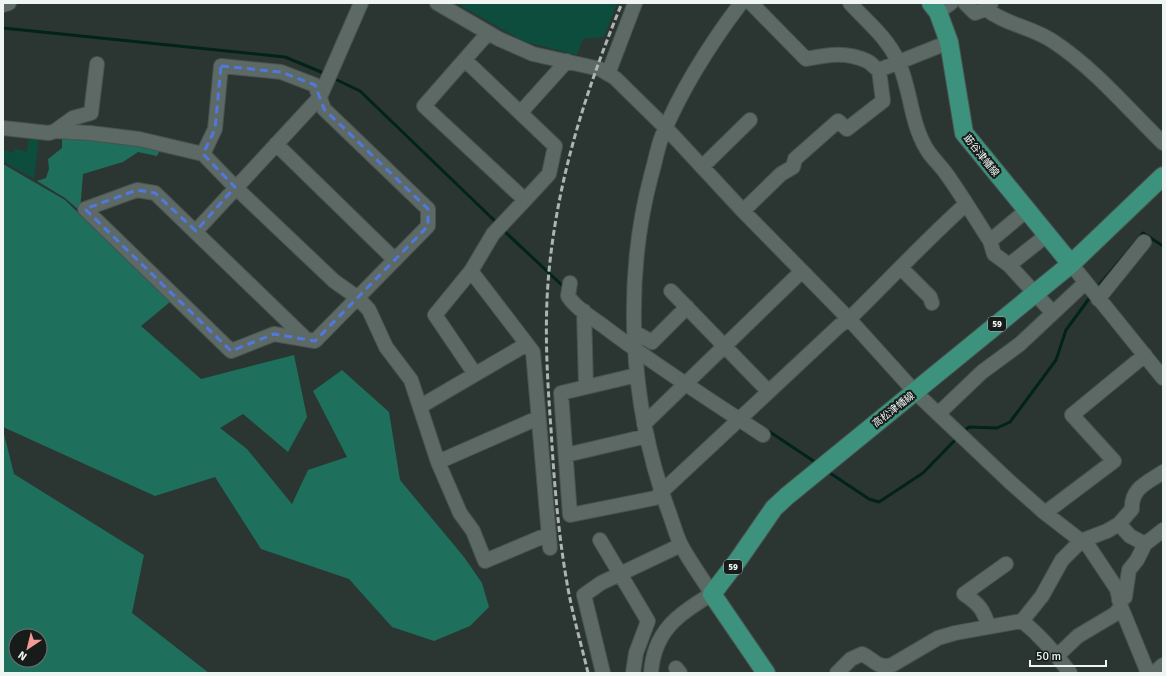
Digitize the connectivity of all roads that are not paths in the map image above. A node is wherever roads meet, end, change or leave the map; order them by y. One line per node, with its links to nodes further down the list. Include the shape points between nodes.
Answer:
1 (9, 3): 9 (street)
2 (361, 3): 20 (street)
3 (437, 3): 12 (street)
4 (635, 3): 19 (street)
5 (741, 3): 24 (street, via 700,62)
6 (751, 3): 18 (street, via 806,59 828,54 845,54 869,61)
7 (850, 3): 16 (street, via 884,36)
8 (965, 3): 11 (street, via 974,13)
9 (3, 6)
10 (940, 6): 13 (main road, 莇谷津幡線)
11 (989, 6): 26 (street, via 997,18 1042,33 1072,54)
12 (488, 33): 14 (street); 15 (street, via 533,54)
13 (949, 42): 16 (street); 34 (main road, 莇谷津幡線, via 964,133)
14 (465, 60): 21 (street); 32 (street, via 424,106)
15 (567, 61): 19 (street); 21 (street)
16 (898, 62): 18 (street); 33 (street, via 906,82 910,107 926,148)
17 (97, 64): 25 (street, via 91,113 73,118)
18 (879, 70): 35 (street, via 883,101 847,129 838,121 795,159 793,167 781,174)
19 (608, 74): 24 (street)
20 (320, 97): 27 (street); 28 (street, via 315,85 281,72 221,66 215,129); 40 (street, via 324,109 428,209 428,226)
21 (521, 112): 32 (street, via 555,146 548,174)
22 (750, 120): 29 (street)
23 (3, 128): 25 (street, via 49,133)
24 (666, 128): 29 (street); 57 (street, via 642,212 635,281)
25 (55, 131): 28 (street, via 139,139)
26 (1163, 143)
27 (276, 144): 31 (street); 40 (street)
28 (203, 154): 31 (street)
29 (702, 167): 35 (street)
30 (1163, 176): 41 (main road, 高松津幡線 / 59)
31 (235, 187): 36 (street); 50 (street, via 334,281)
32 (525, 200): 44 (street, via 500,227 479,255)
33 (966, 204): 38 (street); 43 (street)
34 (1027, 210): 37 (main road, 莇谷津幡線); 38 (street)
35 (744, 211): 45 (street)
36 (196, 231): 56 (street); 56 (street, via 156,193 137,190 85,209 231,352 274,334)
37 (1047, 235): 41 (main road, 莇谷津幡線); 42 (street)
38 (990, 241): 42 (street, via 994,254)
39 (1144, 242): 48 (street)
40 (395, 260): 50 (street)
41 (1070, 264): 48 (street); 49 (main road, 高松津幡線 / 59)
42 (1009, 265): 49 (street)
43 (901, 268): 51 (street, via 930,297); 55 (street)
44 (471, 271): 58 (street); 61 (street, via 435,315)
45 (802, 271): 55 (street); 59 (street)
46 (570, 288): 53 (street, via 572,301)
47 (671, 291): 52 (street)
48 (1092, 291): 54 (street); 60 (street)
49 (1035, 293): 54 (street); 67 (main road, 高松津幡線 / 59)
50 (358, 298): 56 (street, via 315,341); 68 (street, via 369,310 386,347 411,380)
51 (932, 303)
52 (687, 307): 57 (street, via 652,342); 59 (street)
53 (584, 311): 57 (street); 65 (street)
54 (1053, 313): 69 (street, via 982,372)
55 (849, 320): 66 (street, via 839,326); 67 (street)
56 (306, 339)
57 (636, 342): 62 (street); 64 (street)
58 (527, 344): 61 (street); 71 (street, via 533,352)
59 (725, 346): 64 (street); 66 (street)
60 (1145, 356): 63 (street); 78 (street, via 1072,414 1114,461)
61 (475, 374): 68 (street)
62 (637, 375): 65 (street); 72 (street)
63 (1163, 378)
64 (689, 381): 70 (street); 72 (street)
65 (586, 387): 74 (street, via 561,393)
66 (768, 391): 70 (street)
67 (915, 392): 69 (street); 86 (main road, 高松津幡線 / 59, via 774,508)
68 (421, 406): 75 (street)
69 (938, 414): 78 (street)
70 (742, 415): 73 (street); 77 (street)
71 (538, 418): 75 (street); 75 (street, via 549,541 485,561 473,531 460,513)
72 (646, 430): 74 (street); 77 (street)
73 (763, 435)
74 (566, 455): 77 (street, via 570,515 655,498)
75 (438, 462)
76 (1163, 472): 79 (street, via 1135,492 1131,499 1132,510)
77 (662, 492): 83 (street)
78 (1045, 513): 82 (street)
79 (1119, 524): 80 (street, via 1130,536); 82 (street)
80 (1157, 539): 87 (street, via 1129,570 1125,597)
81 (600, 540): 85 (street)
82 (1081, 541): 87 (street, via 1089,548 1117,589); 88 (street, via 1062,560 1042,596)
83 (681, 544): 85 (street); 86 (street)
84 (1006, 564): 89 (street, via 964,594 977,603 985,613)
85 (620, 574): 92 (street, via 584,595); 93 (street, via 648,621 636,653)
86 (712, 594): 94 (street, via 680,614 670,624 655,649); 95 (main road)
87 (1120, 603): 90 (street, via 1115,614 1078,636); 98 (street)
88 (1022, 622): 89 (street); 90 (street)
89 (989, 627): 96 (street, via 938,638 885,667 879,666 862,654 857,655)
90 (1058, 656): 97 (street)
91 (1163, 665): 99 (street)
92 (603, 673)
93 (633, 673)
94 (650, 673)
95 (766, 673)
96 (837, 673)
97 (1070, 673)
98 (1148, 673)
99 (1154, 673)

